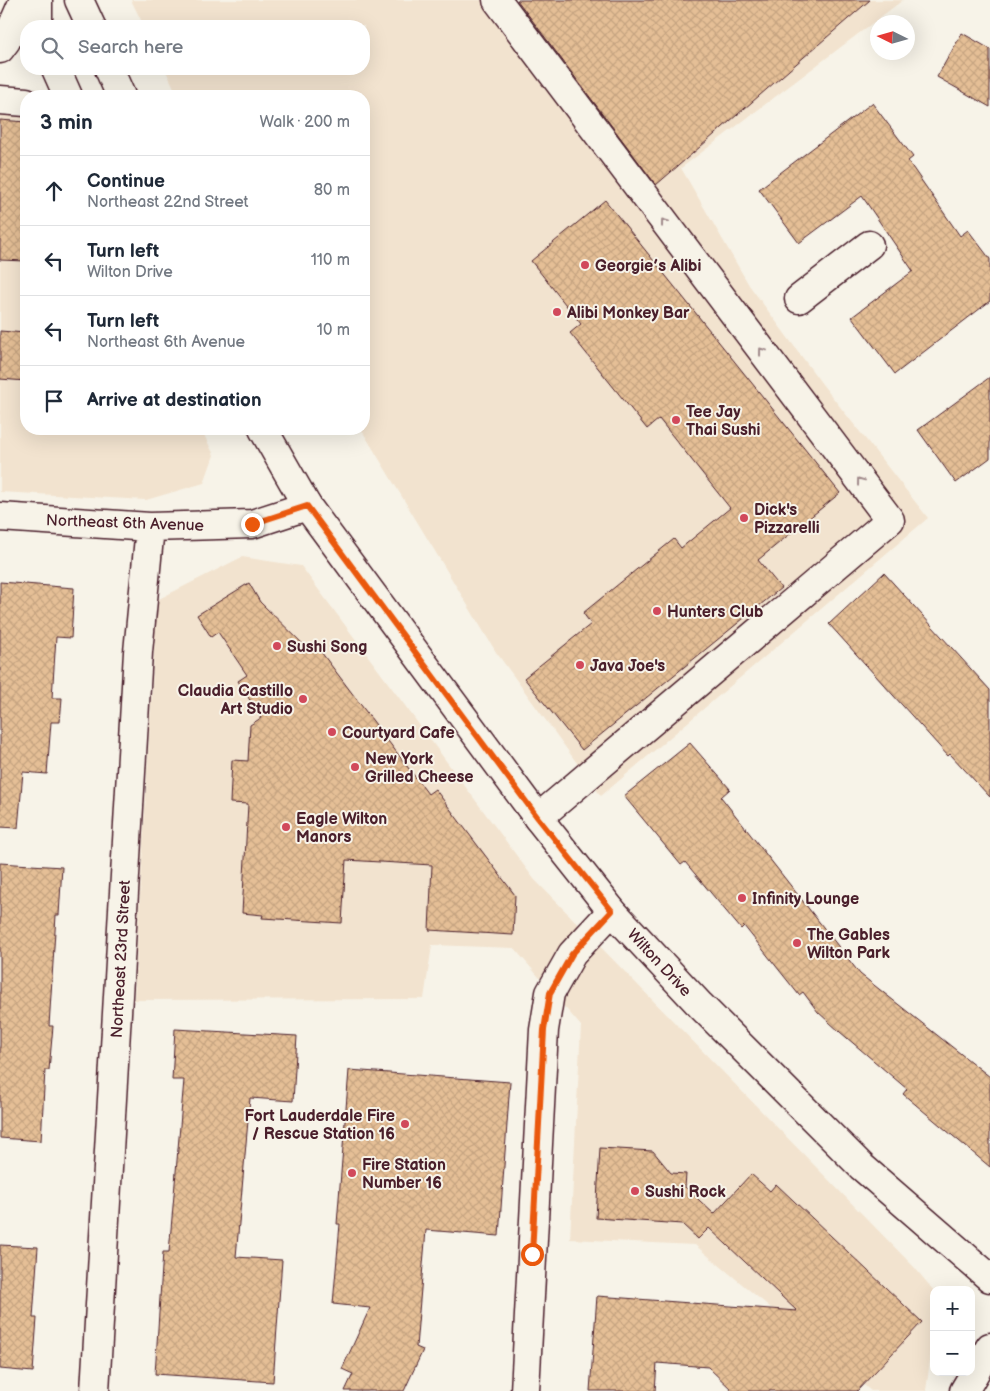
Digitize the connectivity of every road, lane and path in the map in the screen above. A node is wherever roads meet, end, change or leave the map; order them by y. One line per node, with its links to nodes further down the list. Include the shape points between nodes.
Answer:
1 (24, 0): 7 (street)
2 (38, 0): 5 (street)
3 (79, 0): 6 (street)
4 (497, 0): 20 (street, one-way to 4, via 890,520)
5 (38, 20)
6 (88, 20)
7 (0, 49)
8 (59, 75): 10 (street)
9 (112, 75): 11 (street)
10 (65, 90)
11 (118, 90)
12 (0, 100): 13 (street)
13 (20, 102)
14 (869, 245): 15 (street)
15 (799, 299)
16 (266, 435): 17 (street, Wilton Drive)
17 (307, 506): 19 (street, Northeast 6th Avenue, via 252,524); 20 (street, Wilton Drive)
18 (0, 518): 19 (street, Northeast 6th Avenue)
19 (150, 526): 24 (street, Northeast 23rd Street, via 138,652)
20 (538, 818): 21 (street, Wilton Drive)
21 (612, 911): 22 (street, Wilton Drive, via 700,1005 862,1167); 25 (street, via 572,954 550,993 544,1030)
22 (990, 1278)
23 (990, 1347): 26 (street)
24 (95, 1391)
25 (525, 1391)
26 (964, 1391)

